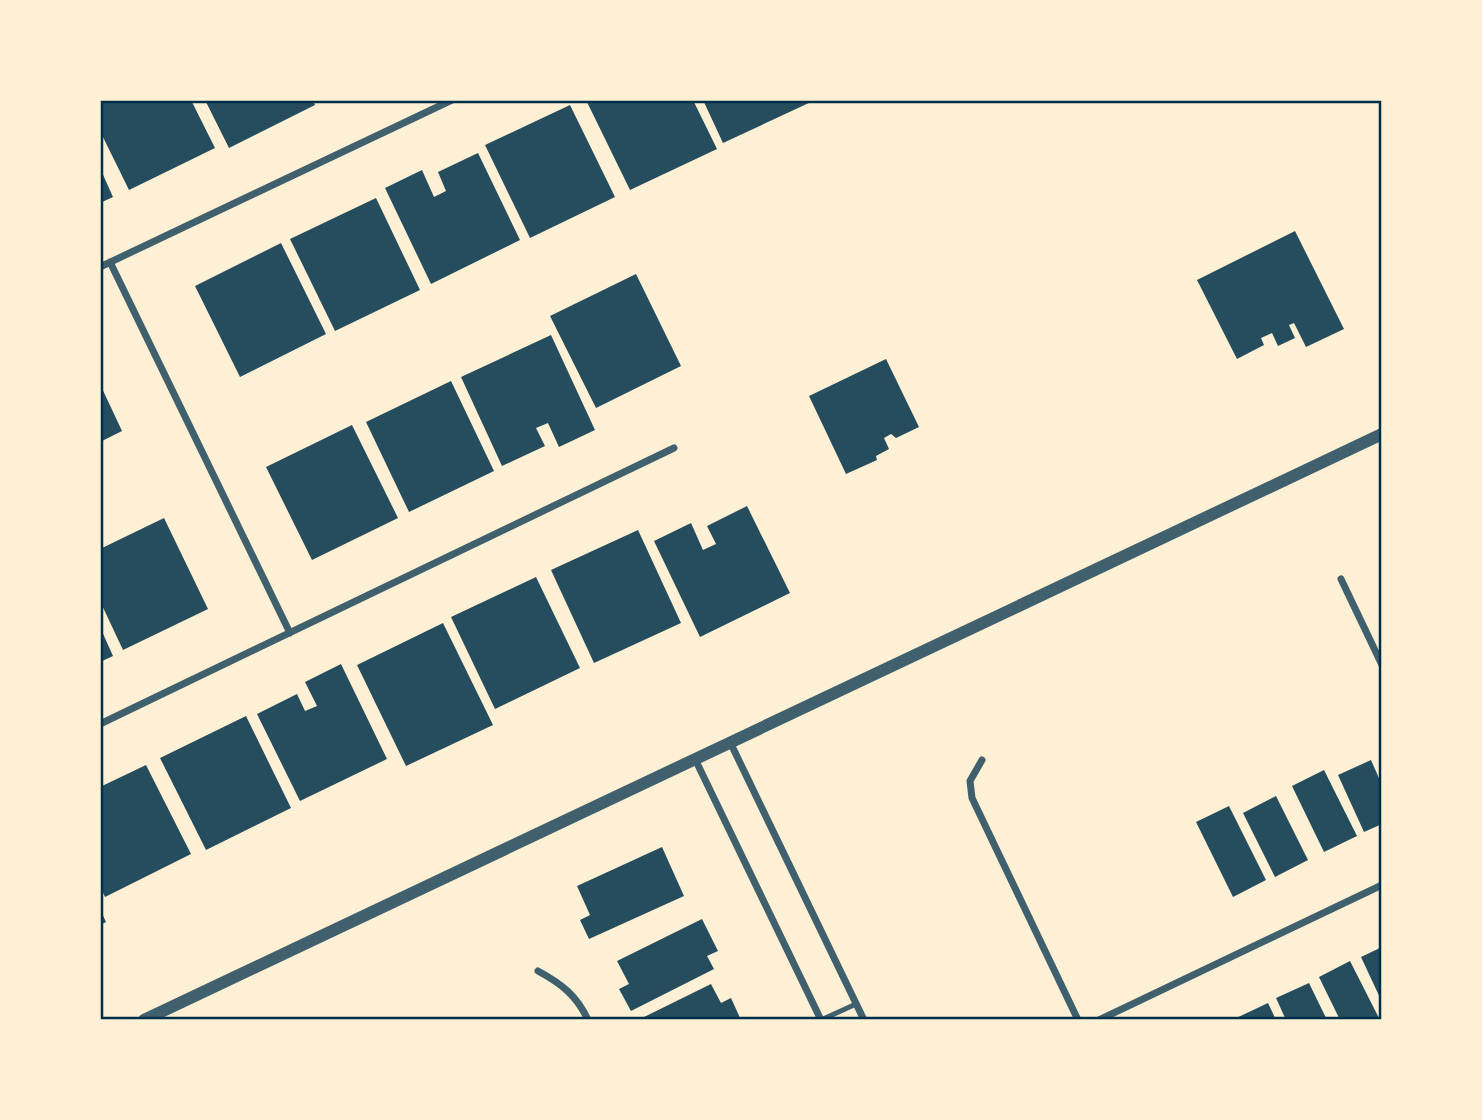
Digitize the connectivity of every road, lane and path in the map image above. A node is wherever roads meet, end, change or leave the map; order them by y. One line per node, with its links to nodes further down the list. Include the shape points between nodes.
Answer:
1 (452, 100): 2 (street)
2 (110, 262): 3 (street); 7 (street)
3 (100, 267)
4 (1382, 434): 10 (street)
5 (674, 448): 7 (street)
6 (1341, 579): 8 (street)
7 (290, 633): 9 (street)
8 (1382, 666)
9 (100, 724)
10 (732, 744): 12 (street); 15 (street)
11 (982, 760): 20 (street, via 971,781 972,797)
12 (696, 761): 16 (street); 18 (street)
13 (1382, 885): 21 (street)
14 (538, 971): 17 (street, via 579,1001)
15 (856, 1004): 18 (lane); 19 (street)
16 (144, 1020)
17 (589, 1020)
18 (821, 1020)
19 (864, 1020)
20 (1078, 1020)
21 (1099, 1020)

